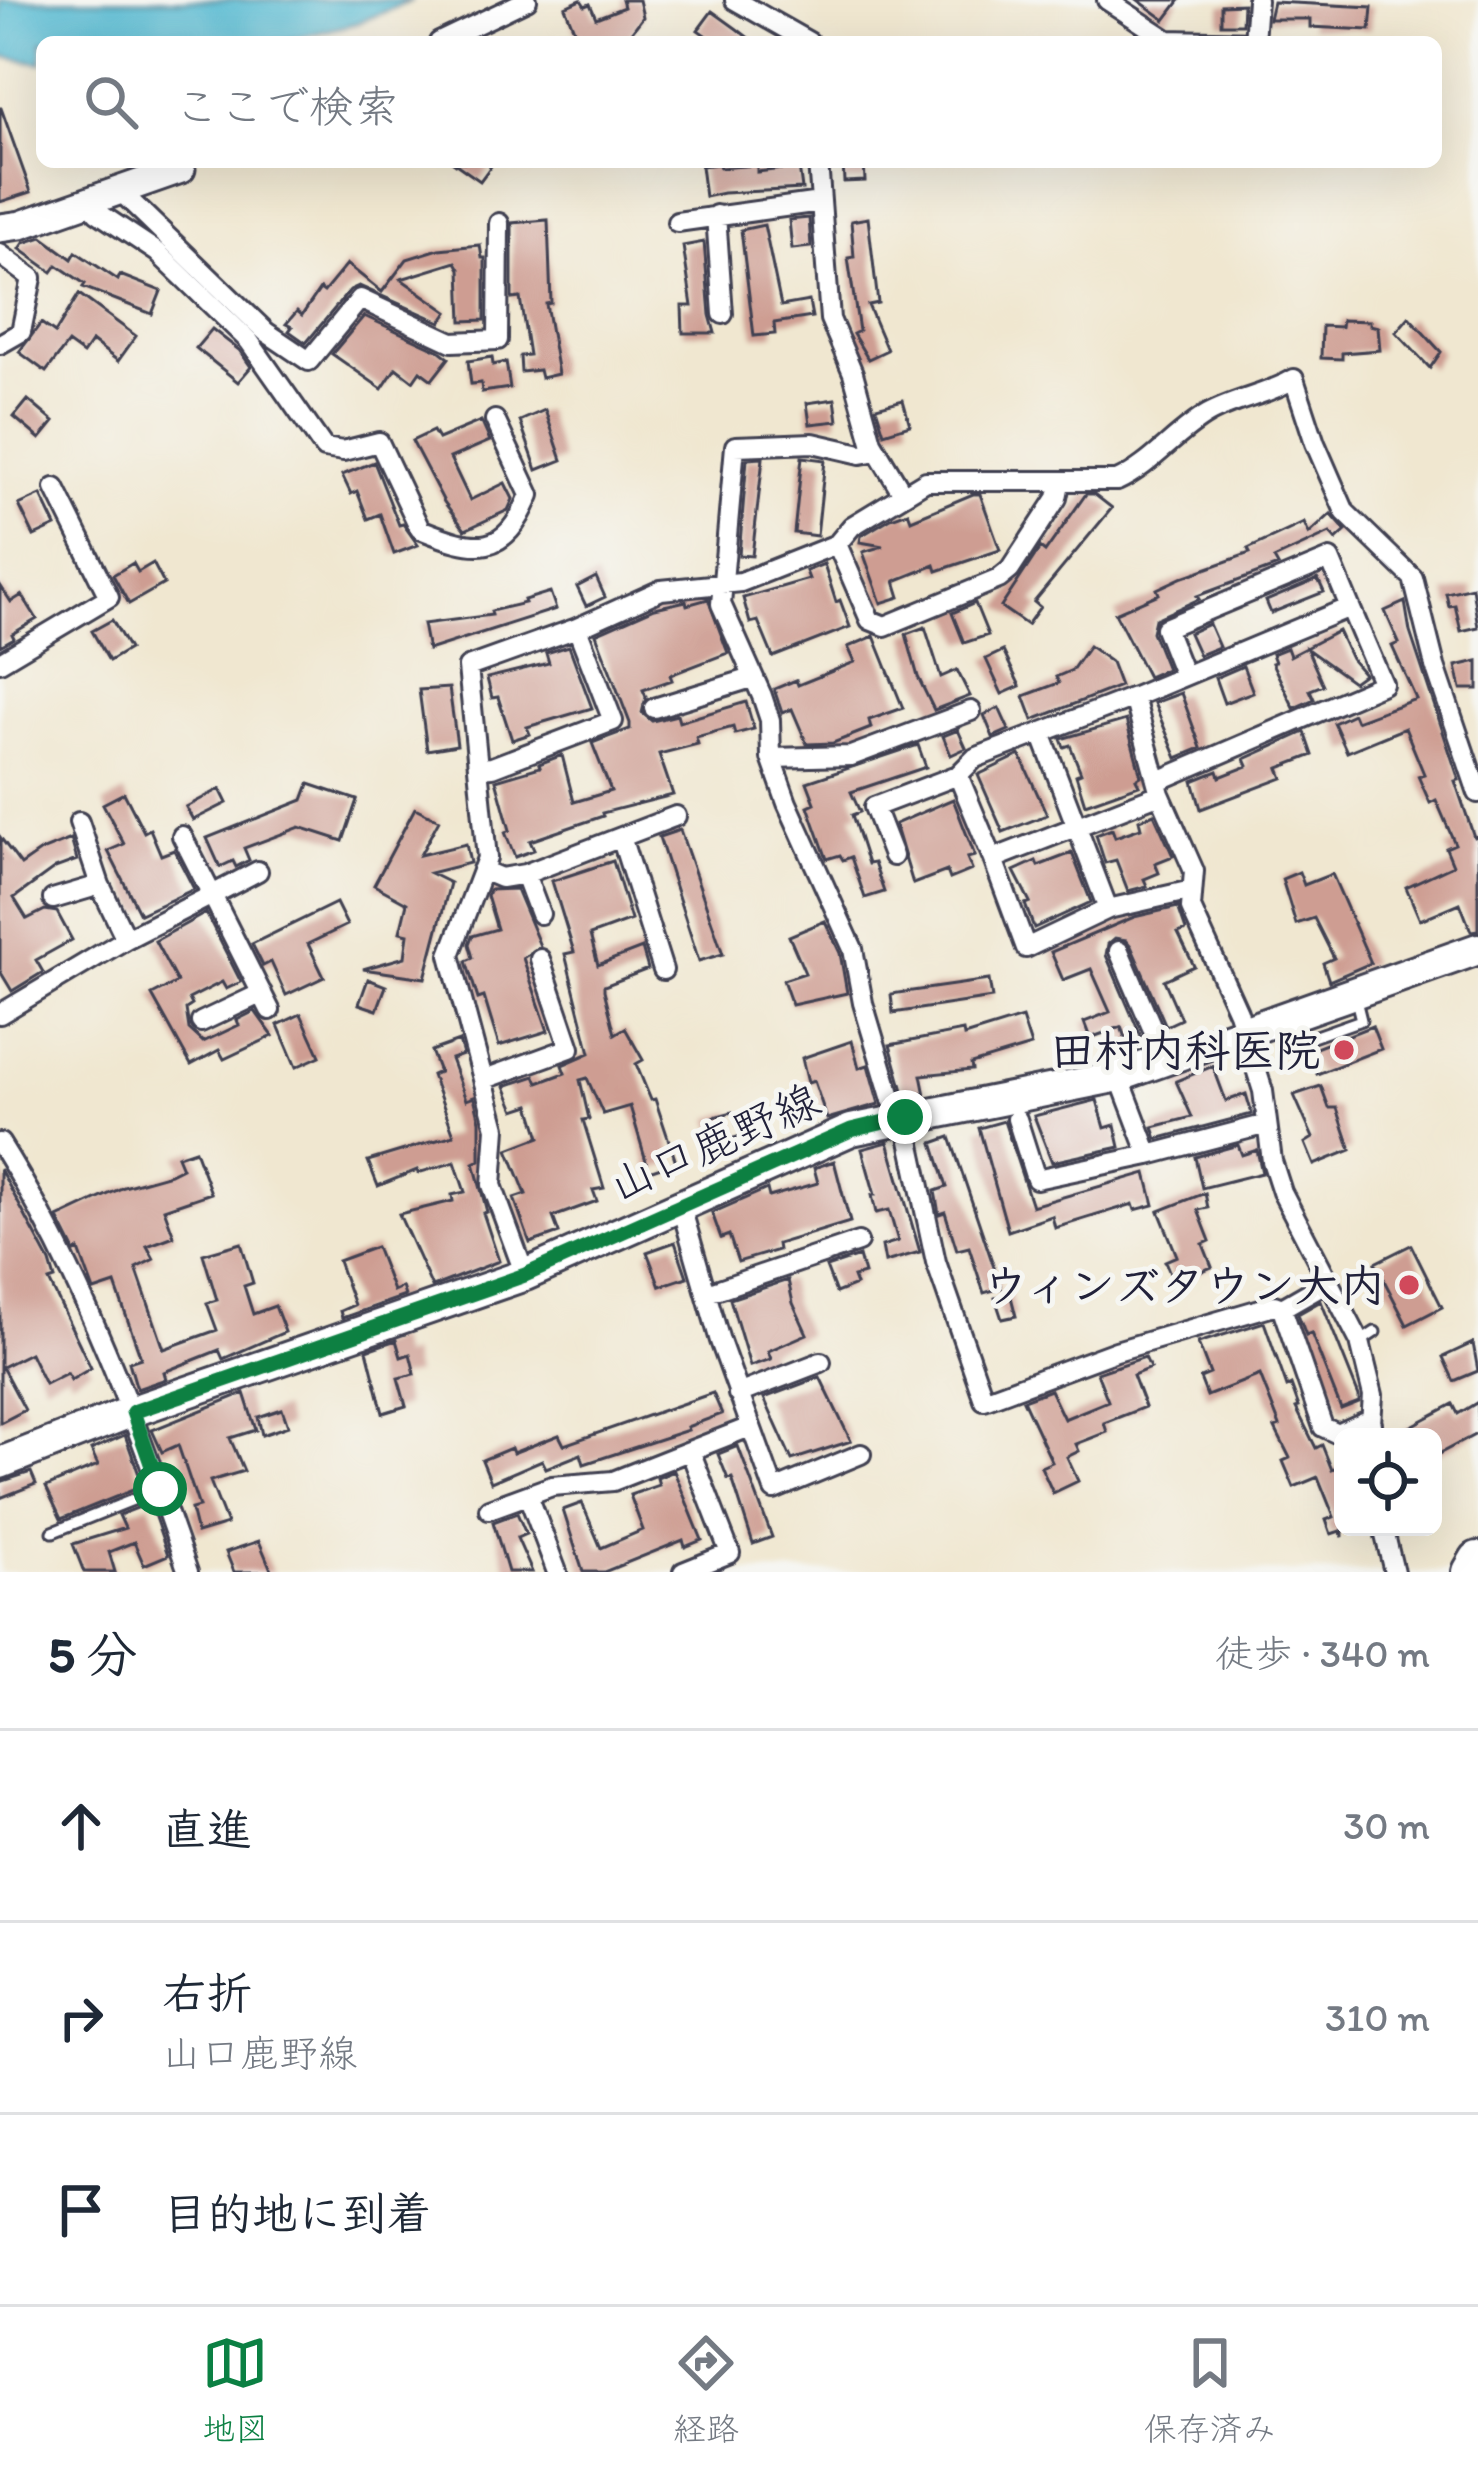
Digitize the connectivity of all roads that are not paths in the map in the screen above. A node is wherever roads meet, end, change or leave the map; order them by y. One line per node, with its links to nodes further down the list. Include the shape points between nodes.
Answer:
1 (527, 0): 5 (street)
2 (735, 0): 6 (street)
3 (1107, 0): 7 (street)
4 (1257, 0): 8 (street)
5 (452, 36)
6 (798, 36)
7 (1162, 36)
8 (1256, 36)
9 (183, 168): 11 (main road)
10 (818, 168): 13 (street)
11 (118, 188): 12 (main road); 16 (street, via 266,332 309,361 360,299 452,342 498,340)
12 (89, 200): 17 (main road); 21 (street, via 158,252 249,341 324,448 379,442 420,529 475,545 503,540 518,523 530,495)
13 (820, 202): 14 (street); 22 (street, via 830,319)
14 (716, 215): 15 (street); 19 (street)
15 (677, 222)
16 (499, 223)
17 (0, 228)
18 (0, 254): 20 (street, via 32,278 21,332)
19 (724, 314)
20 (0, 344)
21 (496, 420)
22 (878, 451): 25 (street); 27 (street, via 735,446)
23 (1060, 483): 25 (street, via 926,481); 26 (street, via 1058,498 999,579 885,626 870,620); 41 (street, via 1117,481 1206,415 1294,379 1345,512 1413,578)
24 (55, 488): 30 (street, via 109,597)
25 (903, 494): 26 (street)
26 (837, 544): 27 (street)
27 (720, 586): 29 (street, via 661,590); 32 (street)
28 (1350, 607): 31 (street); 31 (street, via 1330,559 1165,628); 40 (street, via 1384,685)
29 (577, 628): 38 (street, via 468,667); 38 (street, via 622,719)
30 (0, 662)
31 (1184, 676): 33 (street)
32 (752, 677): 34 (street); 37 (street, via 770,721)
33 (1134, 697): 36 (street); 40 (street)
34 (654, 708)
35 (971, 711): 37 (street, via 851,756)
36 (1041, 733): 39 (street, via 974,758); 44 (street)
37 (771, 758): 69 (street, via 853,949 892,1100)
38 (479, 767): 49 (street)
39 (958, 775): 47 (street, via 874,807); 48 (street)
40 (1159, 788): 44 (street); 53 (street, via 1194,871)
41 (1478, 794)
42 (676, 816): 46 (street)
43 (79, 822): 52 (street)
44 (1076, 827): 48 (street); 56 (street)
45 (182, 836): 54 (street)
46 (622, 840): 51 (street); 62 (street)
47 (893, 856)
48 (993, 860): 56 (street, via 1026,948)
49 (482, 870): 51 (street, via 501,878); 68 (street, via 450,955)
50 (258, 871): 54 (street)
51 (525, 874): 57 (street)
52 (100, 885): 55 (street); 58 (street)
53 (1192, 890): 56 (street); 65 (street, via 1191,908)
54 (212, 895): 58 (street); 64 (street, via 266,1001)
55 (53, 899)
56 (1108, 909)
57 (540, 914)
58 (126, 939): 63 (street)
59 (1478, 949): 65 (main road, 山口鹿野線)
60 (1119, 951): 66 (street)
61 (540, 959): 68 (street, via 570,1048)
62 (662, 970)
63 (0, 1014)
64 (201, 1022)
65 (1243, 1034): 66 (main road, 山口鹿野線); 71 (street)
66 (1166, 1060): 67 (main road, 山口鹿野線)
67 (1119, 1076): 69 (main road, 山口鹿野線); 73 (street, via 1140,1107)
68 (485, 1078): 76 (street, via 496,1127 492,1185)
69 (905, 1117): 74 (main road, 山口鹿野線, via 851,1130); 79 (street, via 936,1262 984,1400 1116,1351)
70 (1017, 1119): 73 (street, via 1036,1179)
71 (1268, 1124): 73 (street); 77 (street, via 1282,1192)
72 (0, 1145): 82 (street, via 28,1187)
73 (1149, 1155)
74 (681, 1207): 76 (main road, 山口鹿野線); 78 (street)
75 (858, 1242): 78 (street)
76 (525, 1275): 82 (main road, 山口鹿野線)
77 (1329, 1280): 79 (street); 84 (street, via 1368,1337)
78 (707, 1293): 81 (street)
79 (1282, 1308): 85 (street, via 1323,1426)
80 (821, 1362): 81 (street)
81 (738, 1394): 83 (street)
82 (133, 1412): 88 (main road, 山口鹿野線); 89 (street)
83 (750, 1426): 86 (street); 87 (street, via 774,1490)
84 (1371, 1428)
85 (1334, 1432)
86 (692, 1453): 90 (street, via 613,1481); 97 (street, via 730,1552)
87 (861, 1454)
88 (0, 1463)
89 (160, 1489): 92 (lane); 95 (street)
90 (528, 1495): 91 (street); 96 (street)
91 (490, 1509)
92 (53, 1532)
93 (1385, 1536): 98 (street)
94 (1478, 1561): 99 (highway)
95 (188, 1572)
96 (557, 1572)
97 (683, 1572)
98 (1394, 1572)
99 (1472, 1572)

